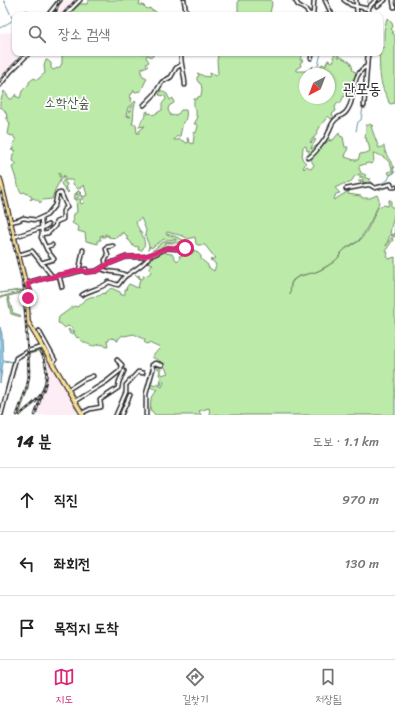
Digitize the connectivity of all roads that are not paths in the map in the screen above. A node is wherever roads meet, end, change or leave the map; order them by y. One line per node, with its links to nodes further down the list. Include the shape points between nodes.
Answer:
1 (60, 0): 16 (street)
2 (80, 0): 17 (street)
3 (184, 0): 18 (street)
4 (295, 0): 19 (street)
5 (314, 0): 20 (street)
6 (325, 0): 21 (street)
7 (344, 0): 12 (street)
8 (356, 0): 12 (street)
9 (376, 0): 15 (street)
10 (385, 0): 13 (street)
11 (394, 0): 14 (street)
12 (356, 6): 15 (street); 22 (street)
13 (377, 6)
14 (395, 7)
15 (368, 9)
16 (50, 12)
17 (68, 12)
18 (186, 12)
19 (308, 12)
20 (313, 12)
21 (331, 12)
22 (357, 12)
23 (26, 56): 28 (street)
24 (181, 56): 26 (street)
25 (368, 56): 27 (street)
26 (181, 65): 29 (street); 30 (street, via 171,77 162,82)
27 (367, 66): 31 (street); 32 (street, via 360,70 345,113 334,120 319,148)
28 (0, 85)
29 (185, 85)
30 (144, 105)
31 (364, 106)
32 (308, 158)
33 (0, 179): 37 (main road)
34 (395, 187): 35 (street, via 390,184 375,188 365,185)
35 (346, 190)
36 (41, 218): 37 (street, via 23,218); 39 (street); 40 (street, via 56,205 57,194 62,194 68,207 63,211 64,219 56,222 48,233)
37 (10, 222): 41 (main road)
38 (48, 225): 39 (street)
39 (41, 228): 40 (street); 41 (street)
40 (42, 234): 44 (street)
41 (14, 237): 47 (main road)
42 (52, 245): 44 (street)
43 (113, 246): 50 (street, via 107,247)
44 (46, 247): 49 (street, via 54,260)
45 (83, 250): 53 (street)
46 (191, 250): 48 (street, via 167,248)
47 (19, 255): 49 (street, via 32,251); 57 (main road, via 24,278)
48 (149, 256): 50 (street, via 126,257); 56 (street, via 148,260)
49 (41, 263): 55 (street)
50 (106, 265): 52 (street)
51 (86, 268): 53 (street)
52 (102, 269): 53 (street); 56 (street)
53 (80, 271): 54 (street)
54 (59, 275): 55 (street); 58 (street)
55 (52, 276): 57 (street)
56 (126, 276): 59 (street, via 118,285 109,282)
57 (28, 284): 61 (main road, via 27,320)
58 (62, 287)
59 (82, 295)
60 (39, 331): 63 (street, via 55,360)
61 (44, 347): 63 (main road); 72 (street, via 16,358)
62 (117, 360): 70 (street, via 122,365 120,371)
63 (53, 363): 68 (main road)
64 (162, 365): 75 (street, via 152,365 146,397)
65 (124, 371): 71 (street, via 118,388 100,400 101,407 90,409)
66 (143, 373): 73 (street, via 137,373 126,385 126,392)
67 (93, 376): 68 (street)
68 (69, 390): 70 (main road)
69 (130, 395): 74 (street)
70 (75, 401): 71 (main road)
71 (83, 414)
72 (1, 415)
73 (115, 415)
74 (121, 415)
75 (146, 415)

